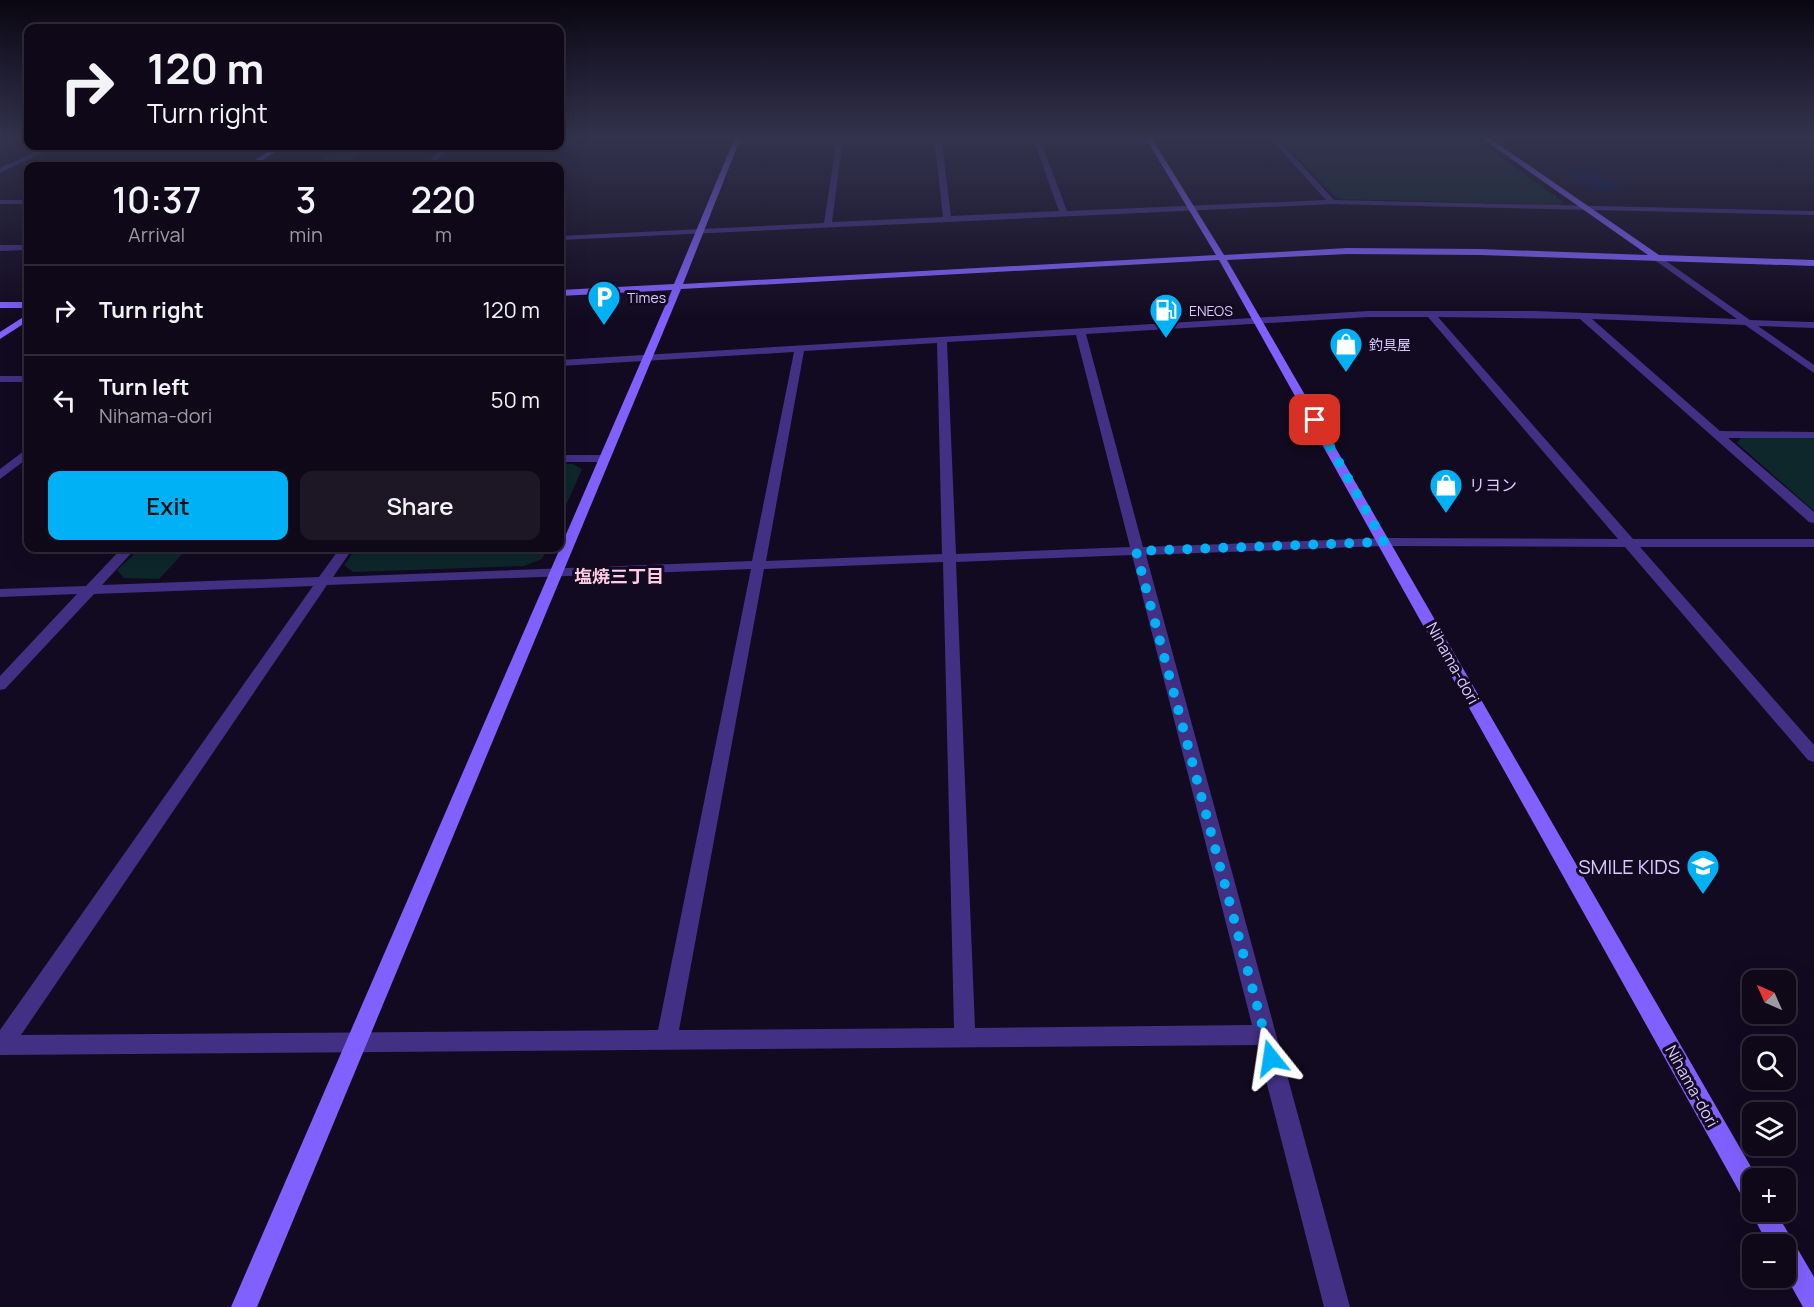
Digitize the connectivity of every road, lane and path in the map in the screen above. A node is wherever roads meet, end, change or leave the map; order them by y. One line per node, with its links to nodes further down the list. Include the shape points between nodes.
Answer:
1 (714, 198): 17 (street)
2 (831, 198): 16 (street)
3 (945, 198): 15 (street)
4 (1058, 198): 13 (street)
5 (1185, 198): 11 (street, Nihama-dori)
6 (1328, 198): 10 (street)
7 (1571, 198): 12 (street)
8 (0, 202): 9 (street)
9 (24, 202)
10 (1332, 202): 11 (street); 12 (street)
11 (1190, 207): 13 (street); 21 (street, Nihama-dori)
12 (1586, 208): 14 (street); 22 (street)
13 (1064, 213): 15 (street)
14 (1814, 213)
15 (947, 219): 16 (street)
16 (828, 224): 17 (street)
17 (701, 231): 18 (street); 24 (street)
18 (564, 238)
19 (0, 248): 20 (street)
20 (24, 248)
21 (1221, 257): 22 (street, via 1401,250); 24 (street); 30 (street, Nihama-dori)
22 (1659, 259): 23 (street); 32 (street)
23 (1814, 263)
24 (678, 287): 25 (street); 38 (street)
25 (564, 293)
26 (0, 305): 27 (street)
27 (24, 305)
28 (1430, 313): 29 (street); 30 (street); 51 (street)
29 (1583, 316): 32 (street); 43 (street)
30 (1257, 319): 34 (street); 50 (street, Nihama-dori)
31 (24, 320): 35 (street)
32 (1748, 322): 33 (street); 40 (street)
33 (1814, 325)
34 (1080, 331): 36 (street); 53 (street)
35 (0, 336)
36 (942, 339): 37 (street); 56 (street)
37 (800, 348): 38 (street); 57 (street)
38 (649, 358): 39 (street); 47 (street)
39 (564, 363)
40 (1814, 370)
41 (0, 379): 42 (street)
42 (24, 379)
43 (1719, 434): 44 (street); 49 (street)
44 (1814, 435)
45 (24, 455): 48 (street)
46 (564, 459): 47 (street)
47 (604, 459): 58 (street)
48 (0, 475)
49 (1814, 519)
50 (1384, 542): 51 (street); 53 (street); 69 (street, Nihama-dori)
51 (1630, 543): 52 (street); 63 (street)
52 (1814, 543)
53 (1136, 551): 56 (street); 64 (street)
54 (125, 552): 60 (street)
55 (343, 552): 59 (street)
56 (950, 558): 57 (street); 65 (street)
57 (758, 565): 58 (street); 66 (street)
58 (556, 572): 59 (street); 67 (street)
59 (323, 581): 60 (street); 68 (street)
60 (90, 590): 61 (street); 62 (street)
61 (0, 593)
62 (0, 685)
63 (1814, 756)
64 (1265, 1035): 65 (street); 73 (street)
65 (965, 1038): 66 (street)
66 (668, 1040): 67 (street)
67 (354, 1043): 68 (street); 72 (street)
68 (1, 1045)
69 (1742, 1174)
70 (1796, 1270): 71 (street)
71 (1814, 1302)
72 (244, 1307)
73 (1337, 1307)

